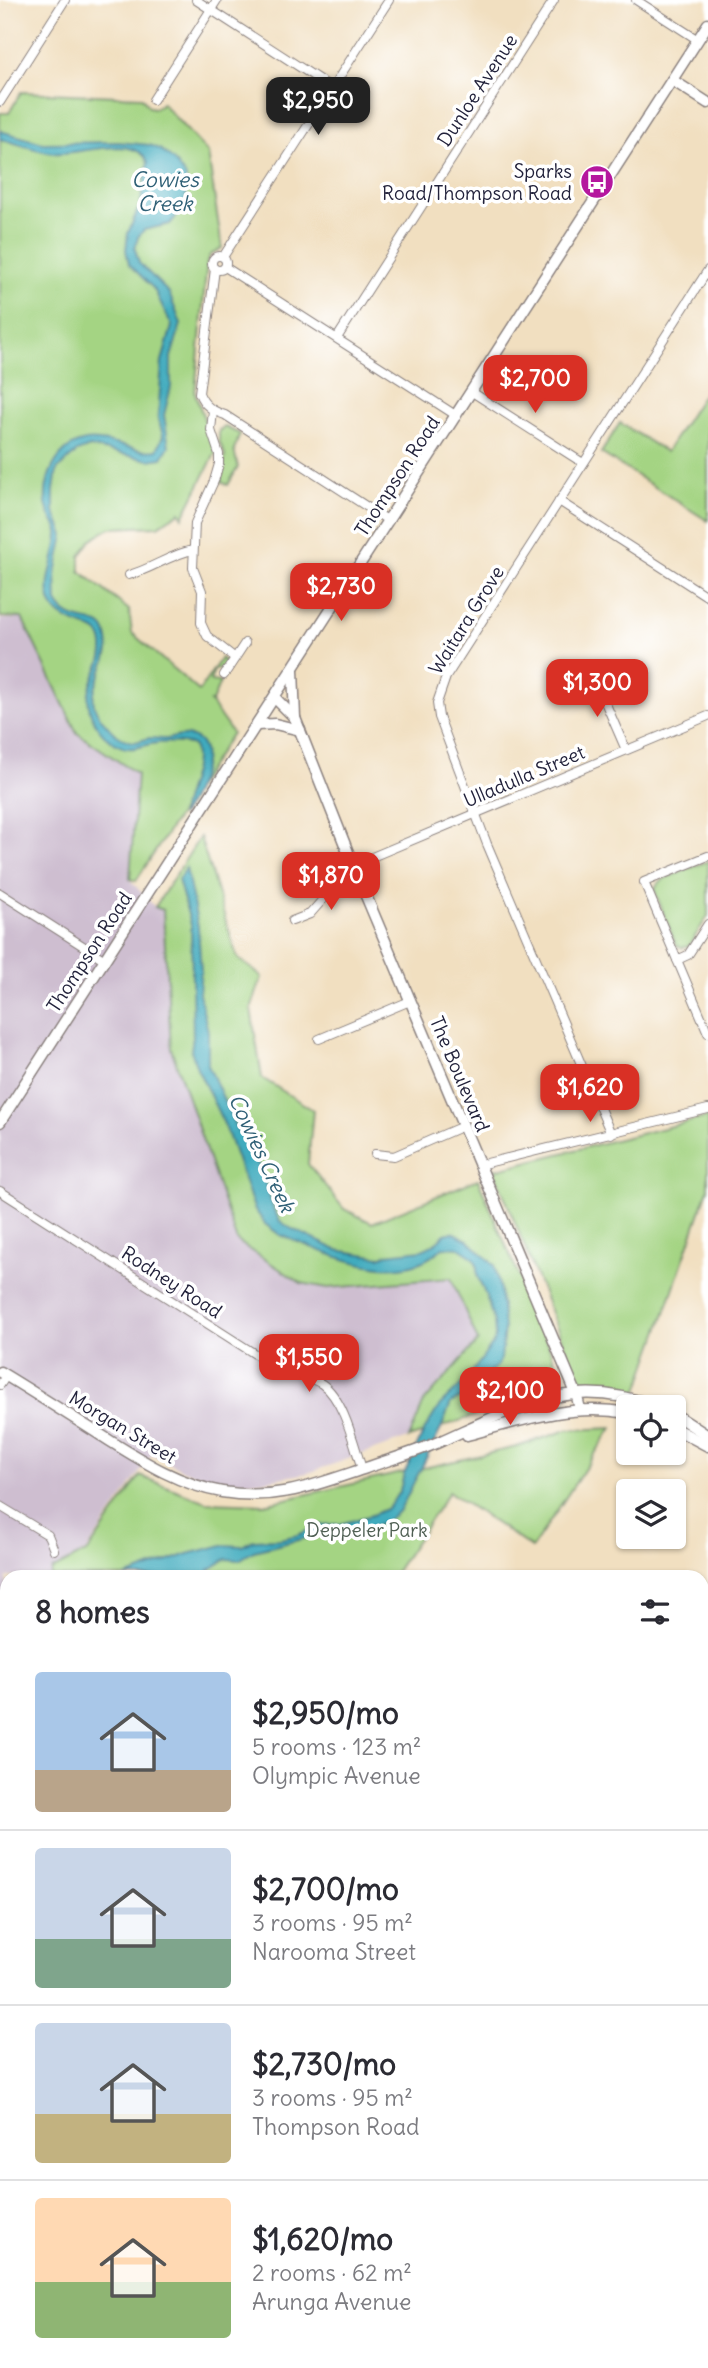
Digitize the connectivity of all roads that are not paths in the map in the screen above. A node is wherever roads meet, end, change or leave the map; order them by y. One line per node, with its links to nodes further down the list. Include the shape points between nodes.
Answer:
1 (65, 0): 13 (street)
2 (195, 0): 7 (street)
3 (217, 0): 7 (street)
4 (389, 0): 11 (street)
5 (554, 0): 19 (street, Dunloe Avenue)
6 (636, 0): 9 (street)
7 (211, 10): 11 (street); 12 (street)
8 (708, 24): 9 (main road, Thompson Road)
9 (698, 40): 10 (main road, Thompson Road)
10 (672, 80): 14 (main road); 20 (main road, Thompson Road)
11 (332, 88): 15 (street)
12 (153, 100)
13 (0, 102)
14 (708, 103)
15 (223, 257): 16 (street); 17 (street, via 214,258)
16 (225, 267): 17 (street); 19 (street)
17 (215, 269): 21 (street, via 199,393)
18 (708, 270): 23 (street, Waitara Grove)
19 (337, 338): 22 (street)
20 (472, 392): 22 (main road, Thompson Road); 23 (street)
21 (213, 411): 25 (street); 26 (street, via 211,430 219,464 197,517)
22 (457, 416): 25 (main road, Thompson Road)
23 (583, 463): 24 (street, Waitara Grove)
24 (559, 501): 28 (street); 40 (street, Waitara Grove, via 446,677 437,703)
25 (389, 521): 31 (main road, Thompson Road)
26 (193, 550): 27 (street); 30 (street, via 193,569 202,591 201,623 207,636)
27 (129, 575)
28 (708, 597)
29 (245, 643): 30 (street)
30 (235, 658): 32 (street)
31 (293, 670): 34 (main road, Thompson Road); 36 (main road)
32 (224, 676)
33 (582, 676): 39 (street, via 602,695)
34 (275, 698): 36 (main road, The Boulevard); 37 (main road, Thompson Road)
35 (708, 716): 39 (street, Ulladulla Street)
36 (295, 718): 38 (main road, The Boulevard)
37 (257, 725): 38 (main road); 46 (main road, Thompson Road)
38 (300, 730): 42 (main road, The Boulevard)
39 (626, 750): 40 (street, Ulladulla Street)
40 (476, 814): 42 (street, Ulladulla Street); 54 (street, Waitara Grove)
41 (708, 856): 47 (street, via 642,881)
42 (354, 867): 44 (street, Ulladulla Street, via 310,914); 48 (main road, The Boulevard)
43 (0, 893): 46 (street)
44 (292, 921)
45 (708, 924): 47 (street, via 688,956)
46 (105, 960): 52 (main road, Thompson Road)
47 (677, 960): 49 (street)
48 (410, 1001): 50 (street); 53 (main road, The Boulevard)
49 (708, 1032)
50 (319, 1039)
51 (708, 1109): 54 (street)
52 (0, 1122)
53 (463, 1126): 55 (street, via 394,1156); 56 (main road, The Boulevard)
54 (611, 1134): 56 (street)
55 (376, 1154)
56 (479, 1165): 59 (main road, The Boulevard)
57 (0, 1191): 68 (street, Rodney Road, via 280,1370 320,1383 333,1393 341,1409)
58 (2, 1378): 68 (main road, Morgan Street, via 150,1466 210,1490 279,1494)
59 (576, 1393): 60 (main road); 61 (main road, The Boulevard); 66 (main road, Morgan Street, via 520,1406)
60 (616, 1396)
61 (580, 1409): 62 (main road); 66 (main road, Morgan Street, via 545,1413)
62 (616, 1412)
63 (686, 1422): 65 (main road)
64 (686, 1434): 67 (main road)
65 (708, 1436)
66 (438, 1443): 68 (main road, Morgan Street)
67 (708, 1446)
68 (362, 1469)
69 (0, 1506): 70 (street, via 48,1535)
70 (54, 1550)

